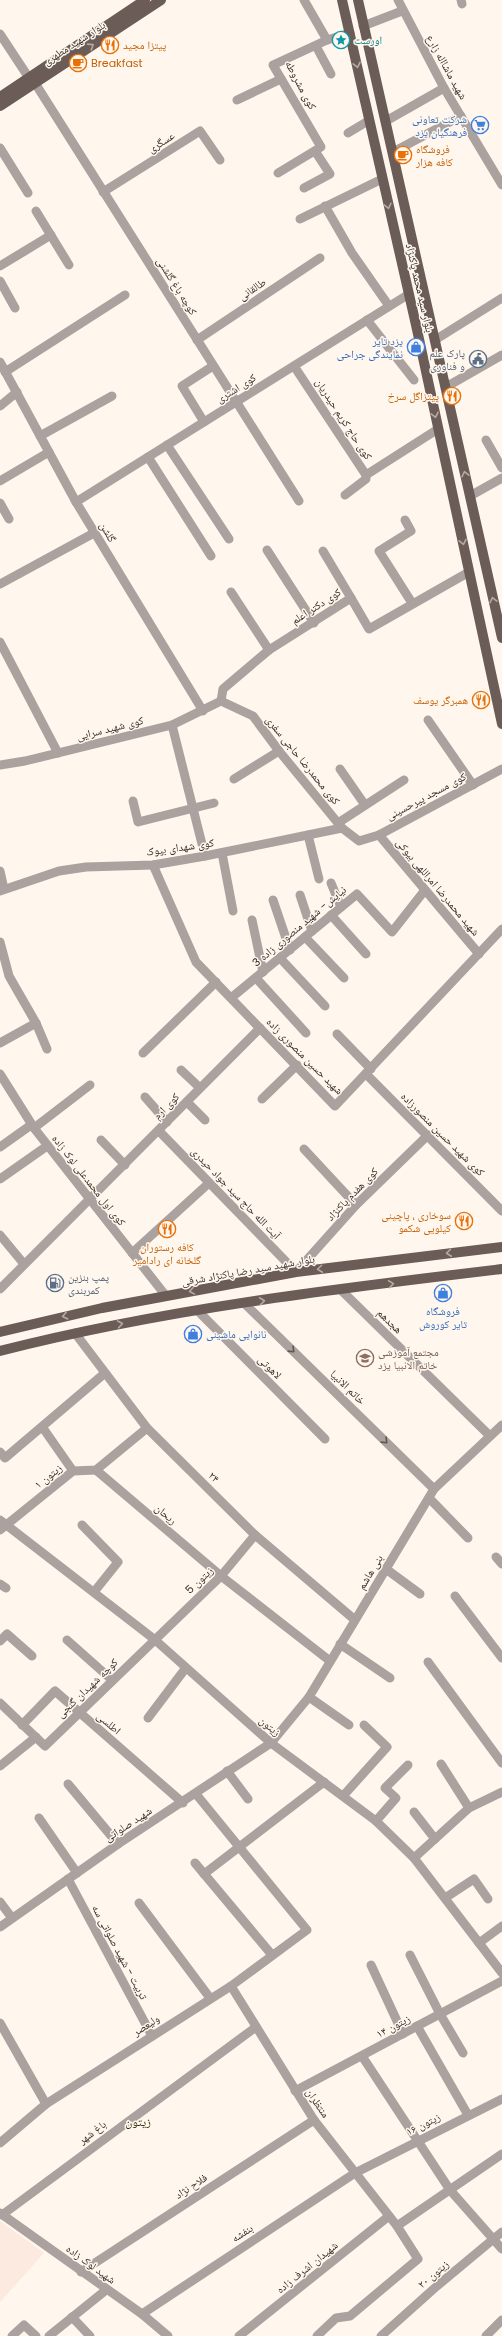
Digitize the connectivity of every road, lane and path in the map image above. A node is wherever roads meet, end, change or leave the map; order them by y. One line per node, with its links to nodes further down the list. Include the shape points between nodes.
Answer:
1 (145, 0): 15 (main road, بلوار شهید مطهری)
2 (161, 0): 15 (main road, بلوار شهید مطهری, one-way to 2)
3 (304, 0): 11 (street)
4 (342, 0): 9 (main road, بلوار سید محمد پاکنژاد)
5 (358, 0): 8 (main road, بلوار سید محمد پاکنژاد)
6 (398, 0): 7 (street, شهید ماشااله زارع)
7 (402, 11): 8 (street); 16 (street, شهید ماشااله زارع)
8 (363, 26): 22 (main road, بلوار سید محمد پاکنژاد)
9 (350, 33): 11 (street, کوی مشروطه); 21 (main road, بلوار سید محمد پاکنژاد, one-way to 21)
10 (2, 40): 15 (street, کوچه باغ گلشنی)
11 (327, 40): 12 (street, کوی مشروطه)
12 (316, 46): 13 (street); 14 (street, کوی مشروطه, via 273,65)
13 (331, 74)
14 (281, 79): 18 (street); 27 (street, کوی مشروطه)
15 (32, 80): 17 (main road, بلوار شهید مطهری); 19 (main road, بلوار شهید مطهری); 34 (street, کوچه باغ گلشنی)
16 (444, 88): 20 (street, شهید ماشااله زارع); 22 (street)
17 (0, 97)
18 (237, 100)
19 (0, 106)
20 (460, 116): 28 (street); 32 (street, شهید ماشااله زارع)
21 (368, 121): 23 (street); 25 (main road, بلوار سید محمد پاکنژاد)
22 (386, 121): 24 (main road, بلوار سید محمد پاکنژاد)
23 (348, 133)
24 (390, 139): 25 (main road); 28 (main road, بلوار سید محمد پاکنژاد)
25 (374, 145): 31 (main road, بلوار سید محمد پاکنژاد)
26 (0, 148): 35 (street)
27 (318, 149): 30 (street); 33 (street, کوی مشروطه, via 330,174)
28 (393, 152): 51 (main road, بلوار سید محمد پاکنژاد)
29 (220, 160): 34 (street, عسگری, via 200,131)
30 (278, 172)
31 (382, 179): 36 (street); 44 (main road, بلوار سید محمد پاکنژاد, one-way to 44)
32 (502, 185)
33 (304, 188)
34 (104, 192): 50 (street, کوچه باغ گلشنی)
35 (28, 193)
36 (325, 206): 38 (street); 47 (street, via 352,253)
37 (36, 211): 39 (street)
38 (300, 219)
39 (51, 235): 41 (street); 42 (street)
40 (320, 258): 50 (street, طالقانی)
41 (69, 265)
42 (0, 266)
43 (0, 281): 48 (street)
44 (409, 294): 47 (street, کوی اشتری); 64 (main road, بلوار سید محمد پاکنژاد, one-way to 64)
45 (125, 296): 56 (street)
46 (502, 298): 51 (street)
47 (389, 306): 49 (street, کوی اشتری)
48 (14, 308)
49 (367, 320): 55 (street, کوی اشتری); 57 (street)
50 (197, 340): 54 (street, کوچه باغ گلشنی)
51 (435, 340): 58 (main road, بلوار سید محمد پاکنژاد)
52 (502, 354): 58 (street)
53 (0, 362): 56 (street, گلشن)
54 (213, 366): 61 (street, کوچه باغ گلشنی); 63 (street, via 182,386)
55 (294, 366): 61 (street, کوی اشتری); 71 (street, کوی حاج کریم حیدریان)
56 (5, 372): 59 (street, گلشن)
57 (414, 380)
58 (446, 387): 75 (main road, بلوار سید محمد پاکنژاد, one-way to 58)
59 (16, 392): 62 (street); 65 (street, گلشن)
60 (112, 396): 65 (street)
61 (236, 402): 63 (street, کوی اشتری); 77 (street, کوچه باغ گلشنی)
62 (0, 406)
63 (204, 422): 67 (street, کوی اشتری)
64 (438, 429): 71 (street, کوی حاج کریم حیدریان); 86 (main road, بلوار سید محمد پاکنژاد, one-way to 86)
65 (40, 436): 68 (street, گلشن)
66 (486, 440): 70 (street)
67 (168, 445): 69 (street, کوی اشتری); 82 (street)
68 (49, 452): 73 (street); 76 (street, گلشن)
69 (148, 457): 76 (street, کوی اشتری); 85 (street)
70 (502, 468)
71 (366, 475): 74 (street, via 366,479)
72 (502, 478): 75 (street)
73 (0, 481)
74 (345, 495)
75 (470, 496): 92 (main road, بلوار سید محمد پاکنژاد, one-way to 75)
76 (76, 502): 81 (street, گلشن)
77 (299, 502)
78 (0, 503): 79 (street)
79 (9, 519)
80 (405, 520): 90 (street, via 411,531 379,551)
81 (94, 533): 87 (street); 96 (street, گلشن)
82 (229, 539)
83 (267, 550): 91 (street)
84 (323, 551): 89 (street)
85 (211, 556)
86 (469, 572): 90 (street, کوی دکتر اعلم); 98 (main road, بلوار سید محمد پاکنژاد)
87 (0, 584)
88 (232, 592): 94 (street)
89 (351, 598): 90 (street, کوی دکتر اعلم, via 369,629); 91 (street, کوی دکتر اعلم)
90 (412, 603)
91 (314, 623): 94 (street, کوی دکتر اعلم)
92 (502, 638)
93 (0, 642): 101 (street)
94 (269, 650): 95 (street, کوی دکتر اعلم, via 223,689)
95 (221, 701): 96 (street, کوی شهید سرایی); 100 (street, کوی محمدرضا حاجی سفری, via 252,716)
96 (203, 711): 99 (street, کوی شهید سرایی)
97 (428, 720): 107 (street)
98 (502, 724)
99 (172, 725): 101 (street, کوی شهید سرایی); 111 (street)
100 (278, 751): 105 (street); 112 (street, کوی محمدرضا حاجی سفری)
101 (58, 753): 102 (street, کوی شهید سرایی)
102 (0, 765)
103 (340, 769): 110 (street)
104 (502, 769): 107 (street, کوی مسجد پیرحسینی)
105 (234, 779)
106 (404, 780): 110 (street)
107 (473, 785): 114 (street, کوی مسجد پیرحسینی)
108 (133, 801): 111 (street, via 138,822)
109 (214, 803): 111 (street)
110 (365, 805): 112 (street)
111 (193, 809): 116 (street)
112 (340, 825): 113 (street, کوی شهدای بیوک); 114 (street, کوی مسجد پیرحسینی, via 359,841)
113 (308, 835): 115 (street, کوی شهدای بیوک); 119 (street)
114 (379, 835): 122 (street, شهید محمدرضا امراللهی بیوکی)
115 (222, 853): 116 (street, کوی شهدای بیوک); 126 (street)
116 (205, 856): 117 (street, کوی شهدای بیوک)
117 (153, 864): 121 (street, کوی شهدای بیوک, via 86,866 58,870); 139 (street, شهید حسین منصوری زاده, via 196,962)
118 (0, 871): 121 (street)
119 (319, 879)
120 (332, 883): 125 (street)
121 (2, 890)
122 (425, 890): 125 (street, نیایش- شهید منصوری زاده 3, via 392,932 357,894); 135 (street, شهید محمدرضا امراللهی بیوکی)
123 (300, 895): 130 (street)
124 (273, 900): 133 (street)
125 (341, 907): 127 (street, نیایش- شهید منصوری زاده 3)
126 (233, 911)
127 (331, 915): 130 (street, نیایش- شهید منصوری زاده 3); 134 (street)
128 (252, 920): 137 (street)
129 (502, 929): 135 (street, شهید حسین منصوری زاده)
130 (312, 931): 131 (street, نیایش- شهید منصوری زاده 3)
131 (305, 937): 133 (street, نیایش- شهید منصوری زاده 3); 138 (street)
132 (0, 942): 142 (street, via 9,976)
133 (290, 950): 136 (street, نیایش- شهید منصوری زاده 3)
134 (366, 954)
135 (479, 954): 151 (street, شهید حسین منصوری زاده)
136 (280, 958): 137 (street, نیایش- شهید منصوری زاده 3); 141 (street)
137 (259, 975): 140 (street, نیایش- شهید منصوری زاده 3); 144 (street)
138 (344, 978)
139 (216, 982): 140 (street, شهید حسین منصوری زاده); 148 (street)
140 (231, 998): 143 (street, شهید حسین منصوری زاده)
141 (325, 1006)
142 (36, 1023): 146 (street); 147 (street)
143 (260, 1028): 149 (street, شهید حسین منصوری زاده); 154 (street, کوی ارم)
144 (306, 1033)
145 (337, 1034): 151 (street, کوی شهید حسین منصورزاده)
146 (0, 1043)
147 (47, 1049)
148 (143, 1053)
149 (297, 1066): 151 (street, شهید حسین منصوری زاده, via 335,1106); 156 (street)
150 (181, 1070): 154 (street)
151 (368, 1071): 162 (street, کوی شهید حسین منصورزاده)
152 (0, 1074): 160 (street, کوی اول محمدعلی لوک زاده)
153 (90, 1085): 160 (street)
154 (199, 1087): 157 (street, کوی ارم)
155 (145, 1098): 159 (street)
156 (262, 1099)
157 (187, 1102): 158 (street); 159 (street, کوی ارم)
158 (205, 1120)
159 (168, 1122): 161 (street, کوی ارم)
160 (32, 1127): 164 (street, کوی اول محمدعلی لوک زاده); 165 (street)
161 (159, 1131): 167 (street, کوی ارم); 169 (street, آیت الله حاج سید جواد حیدری)
162 (428, 1135): 171 (street, کوی هفدم پاکنژاد); 172 (street, کوی شهید حسین منصورزاده)
163 (101, 1140): 167 (street)
164 (47, 1146): 168 (street); 170 (street, کوی اول محمدعلی لوک زاده)
165 (0, 1147)
166 (304, 1149): 171 (street)
167 (125, 1165): 170 (street, کوی ارم)
168 (0, 1179)
169 (209, 1183): 177 (street); 180 (street, آیت الله حاج سید جواد حیدری)
170 (88, 1199): 177 (street, کوی اول محمدعلی لوک زاده); 178 (street, کوی ارم)
171 (356, 1205): 180 (street, کوی هفدم پاکنژاد)
172 (502, 1211)
173 (0, 1235): 178 (street)
174 (502, 1242): 176 (main road)
175 (502, 1247): 176 (main road, بلوار شهید سید رضا پاکنژاد شرقی)
176 (468, 1251): 180 (main road, بلوار شهید سید رضا پاکنژاد شرقی, one-way to 180)
177 (132, 1253): 183 (street, کوی اول محمدعلی لوک زاده)
178 (24, 1264): 181 (street, کوی ارم)
179 (502, 1269): 182 (main road, one-way to 179)
180 (296, 1272): 183 (main road, بلوار شهید سید رضا پاکنژاد شرقی, one-way to 183)
181 (0, 1288)
182 (341, 1290): 184 (main road, one-way to 182); 193 (street, هجدهم)
183 (166, 1296): 186 (main road, بلوار شهید سید رضا پاکنژاد شرقی, one-way to 186)
184 (244, 1303): 185 (main road); 198 (street, خاتم الانبیا, one-way to 198)
185 (198, 1311): 187 (main road, one-way to 185); 194 (street, لاهوتی)
186 (0, 1332)
187 (74, 1334): 188 (main road); 189 (street, ۲۴)
188 (0, 1351)
189 (105, 1373): 191 (street); 192 (street, ۲۴)
190 (501, 1427): 193 (street, بنی هاشم)
191 (43, 1428): 195 (street, via 6,1458); 197 (street)
192 (147, 1428): 196 (street); 202 (street, ۲۴)
193 (490, 1436): 198 (street, بنی هاشم)
194 (325, 1440)
195 (0, 1452)
196 (96, 1470): 197 (street, زیتون ۱); 205 (street, ریحان)
197 (72, 1471): 200 (street, زیتون ۱)
198 (434, 1488): 199 (street, بنی هاشم)
199 (429, 1498): 203 (street); 204 (street, بنی هاشم)
200 (2, 1525): 206 (street, زیتون)
201 (82, 1525): 206 (street, via 118,1562)
202 (256, 1535): 205 (street, زیتون 5); 209 (street, ۲۴)
203 (468, 1538)
204 (386, 1569): 207 (street); 209 (street, بنی هاشم)
205 (220, 1576): 210 (street, زیتون 5); 216 (street, ریحان)
206 (94, 1592): 210 (street, زیتون)
207 (420, 1594)
208 (454, 1596): 215 (street)
209 (355, 1620): 213 (street, بنی هاشم)
210 (154, 1639): 218 (street, زیتون); 220 (street, کوچه شهیدان گنجی)
211 (67, 1640): 220 (street)
212 (0, 1641): 214 (street, via 7,1634)
213 (340, 1644): 216 (street, بنی هاشم); 219 (street)
214 (32, 1656)
215 (502, 1658)
216 (330, 1661): 221 (street, بنی هاشم)
217 (428, 1662): 230 (street)
218 (185, 1668): 224 (street); 229 (street, زیتون)
219 (390, 1678)
220 (112, 1680): 223 (street, کوچه شهیدان گنجی)
221 (309, 1697): 225 (street); 229 (street, بنی هاشم)
222 (0, 1703): 226 (street)
223 (79, 1713): 226 (street, اطلسی, via 54,1691); 228 (street, کوچه شهیدان گنجی, via 45,1746); 241 (street, اطلسی)
224 (148, 1718)
225 (349, 1724)
226 (22, 1725): 228 (street)
227 (364, 1725): 239 (street, via 387,1747)
228 (36, 1737): 233 (street)
229 (272, 1744): 234 (street, شهید صلواتی); 235 (street, زیتون)
230 (502, 1763)
231 (441, 1764): 242 (street)
232 (408, 1765): 245 (street, via 384,1788 396,1798)
233 (0, 1766)
234 (227, 1771): 238 (street, شهید صلواتی); 240 (street)
235 (324, 1782): 239 (street, زیتون); 248 (street)
236 (68, 1784): 247 (street)
237 (502, 1792): 242 (street)
238 (196, 1794): 241 (street, شهید صلواتی); 248 (street)
239 (343, 1796): 245 (street, زیتون)
240 (248, 1800)
241 (183, 1803): 247 (street, شهید صلواتی)
242 (469, 1808): 246 (street)
243 (414, 1812): 246 (street)
244 (39, 1818): 251 (street)
245 (376, 1821): 249 (street, زیتون)
246 (435, 1839): 249 (street)
247 (118, 1844): 251 (street, شهید صلواتی)
248 (241, 1848): 252 (street); 262 (street, ولیعصر, via 307,1930)
249 (414, 1858): 254 (street, زیتون)
250 (195, 1863): 252 (street)
251 (77, 1873): 253 (street, شهید صلواتی)
252 (204, 1874): 262 (street)
253 (68, 1879): 258 (street, شهید صلواتی); 274 (street, تربیت - شهید صلواتی سه)
254 (445, 1898): 255 (street, via 474,1879); 261 (street, زیتون)
255 (488, 1899)
256 (0, 1902): 258 (street)
257 (138, 1902): 268 (street)
258 (12, 1918): 260 (street, شهید صلواتی)
259 (502, 1926): 261 (street)
260 (0, 1927)
261 (480, 1943): 265 (street, زیتون)
262 (272, 1955): 267 (street, ولیعصر)
263 (410, 1955): 269 (street)
264 (371, 1965): 273 (street)
265 (502, 1973)
266 (502, 1981): 269 (street, زیتون ۱۴)
267 (231, 1986): 268 (street, ولیعصر); 272 (street, منتظران)
268 (210, 1998): 274 (street, ولیعصر)
269 (440, 2014): 271 (street, زیتون ۱۴); 275 (street)
270 (0, 2023): 279 (street)
271 (417, 2026): 273 (street, زیتون ۱۴); 280 (street)
272 (256, 2027): 277 (street, منتظران); 287 (street, باغ شهر)
273 (403, 2034): 276 (street, زیتون ۱۴)
274 (152, 2036): 279 (street, ولیعصر)
275 (463, 2053)
276 (362, 2056): 277 (street, زیتون ۱۴); 282 (street)
277 (295, 2091): 281 (street, منتظران)
278 (502, 2099): 280 (street, زیتون ۱۶)
279 (46, 2104): 283 (street, ولیعصر)
280 (468, 2115): 282 (street, زیتون ۱۶)
281 (314, 2120): 285 (street, منتظران); 293 (street, فلاح نژاد)
282 (418, 2140): 285 (street, زیتون ۱۶); 286 (street)
283 (0, 2143)
284 (502, 2154): 286 (street)
285 (355, 2173): 288 (street, منتظران); 295 (street, بنفشه)
286 (450, 2190): 289 (street); 291 (street)
287 (1, 2214): 293 (street, شهید لوک زاده)
288 (389, 2216): 289 (street, منتظران); 303 (street, شهیدان اشرف زاده)
289 (397, 2226): 304 (street, منتظران, via 418,2259 350,2316 336,2318)
290 (502, 2232): 291 (street, زیتون ۲۰)
291 (492, 2240): 292 (street); 305 (street, زیتون ۲۰)
292 (502, 2250)
293 (81, 2272): 294 (street, شهید لوک زاده)
294 (106, 2290): 295 (street, شهید لوک زاده); 296 (street)
295 (142, 2314): 302 (street, شهید لوک زاده)
296 (72, 2317): 300 (street); 301 (street)
297 (502, 2320): 306 (street)
298 (12, 2336): 299 (street, via 24,2325)
299 (36, 2336)
300 (49, 2336)
301 (90, 2336)
302 (168, 2336)
303 (239, 2336)
304 (317, 2336)
305 (381, 2336)
306 (486, 2336)

